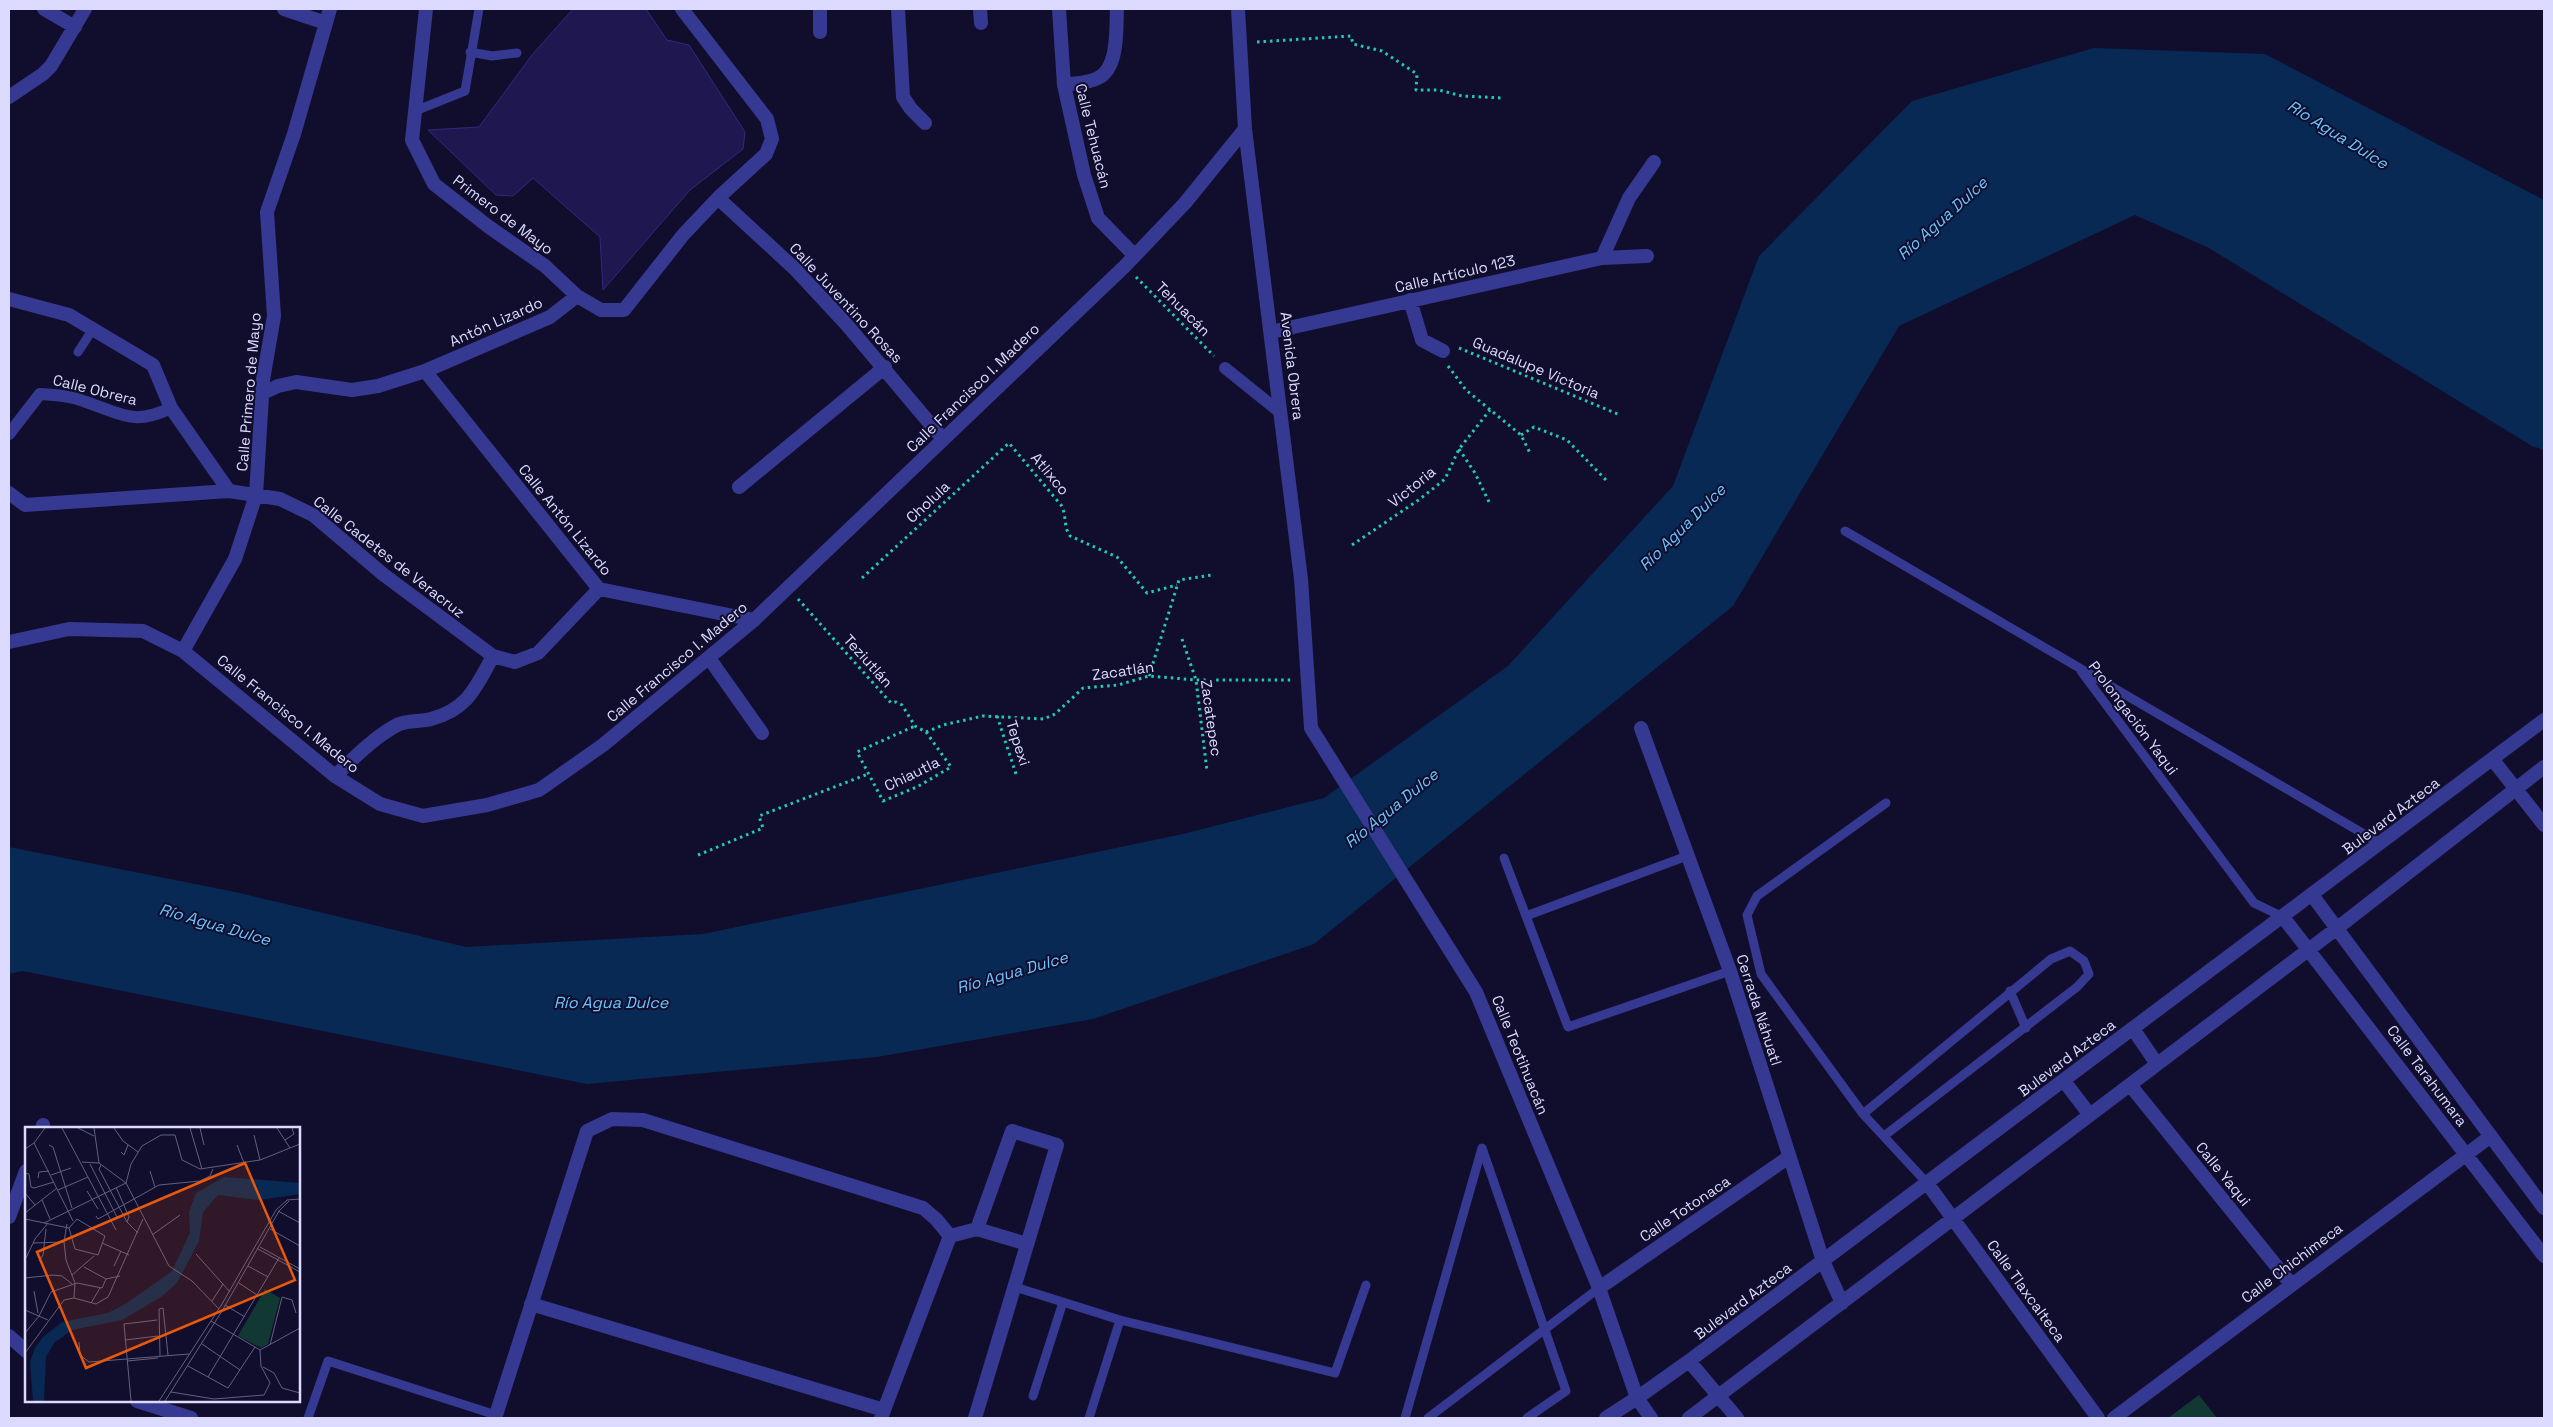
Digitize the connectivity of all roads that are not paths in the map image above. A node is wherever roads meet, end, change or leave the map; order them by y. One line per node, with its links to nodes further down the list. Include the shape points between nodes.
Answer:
1 (44, 9): 14 (street)
2 (85, 9): 14 (street)
3 (284, 9): 13 (street)
4 (330, 9): 13 (street, Calle Primero de Mayo)
5 (426, 9): 20 (street, Primero de Mayo)
6 (479, 9): 16 (lane)
7 (682, 9): 24 (street, via 766,118 772,139 766,154)
8 (820, 9): 15 (street)
9 (898, 9): 21 (street, via 903,97)
10 (1059, 9): 18 (street, Calle Tehuacán)
11 (1117, 9): 18 (street, via 1114,52 1108,69 1098,78)
12 (1238, 9): 22 (street, Avenida Obrera)
13 (326, 23): 38 (street, Calle Primero de Mayo, via 294,134 267,212 274,316)
14 (75, 27): 19 (street, via 43,74)
15 (820, 32)
16 (470, 52): 17 (lane, via 492,56); 20 (lane, via 465,91)
17 (517, 53)
18 (1064, 86): 27 (street, Calle Tehuacán, via 1084,175 1098,218)
19 (9, 97)
20 (415, 111): 28 (street, Primero de Mayo, via 412,140 434,184 545,266)
21 (925, 123)
22 (1246, 129): 27 (street, Calle Francisco I. Madero, via 1185,203); 32 (street, Avenida Obrera)
23 (1654, 162): 26 (street, via 1629,198)
24 (718, 198): 28 (street, Primero de Mayo, via 683,235 624,310 601,310); 35 (street, Calle Juventino Rosas, via 795,269)
25 (1647, 256): 26 (street, Calle Artículo 123)
26 (1602, 258): 30 (street, Calle Artículo 123)
27 (1130, 261): 42 (street, Calle Francisco I. Madero)
28 (577, 296): 37 (street, Antón Lizardo, via 550,317)
29 (9, 299): 31 (street, via 69,315)
30 (1410, 300): 32 (street, Calle Artículo 123); 33 (street, via 1422,340)
31 (92, 329): 34 (lane); 39 (street, via 153,365)
32 (1271, 332): 40 (street, Avenida Obrera)
33 (1443, 351)
34 (78, 352)
35 (885, 367): 42 (street, Calle Juventino Rosas); 43 (street)
36 (1225, 368): 40 (street)
37 (425, 371): 38 (street, Antón Lizardo, via 378,386 352,390 296,382); 48 (street, Calle Antón Lizardo)
38 (263, 393): 46 (street, Calle Primero de Mayo)
39 (171, 408): 41 (street, Calle Obrera, via 154,416 127,417 85,401 40,394); 44 (street)
40 (1281, 413): 56 (street, Avenida Obrera, via 1301,580)
41 (9, 434)
42 (942, 439): 49 (street, Calle Francisco I. Madero)
43 (739, 486)
44 (229, 491): 45 (street, Calle Cadetes de Veracruz, via 25,506); 46 (street, Calle Cadetes de Veracruz)
45 (9, 493)
46 (256, 495): 51 (street, Calle Primero de Mayo, via 235,559); 52 (street, Calle Cadetes de Veracruz, via 280,499 313,515 384,575)
47 (1845, 531): 54 (lane, Prolongación Yaqui)
48 (599, 589): 49 (street, Calle Antón Lizardo); 52 (street, Calle Cadetes de Veracruz, via 538,653 515,662)
49 (754, 620): 53 (street, Calle Francisco I. Madero)
50 (9, 642): 51 (street, Calle Francisco I. Madero, via 69,628 143,632)
51 (183, 651): 61 (street, Calle Francisco I. Madero)
52 (493, 656): 61 (street, via 472,695 454,710 430,719 399,724 374,740)
53 (709, 658): 58 (street); 61 (street, Calle Francisco I. Madero, via 603,745 539,790 487,805 423,816 380,804)
54 (2078, 667): 65 (lane); 70 (lane, Prolongación Yaqui, via 2254,903)
55 (2544, 720): 59 (street, Bulevard Azteca)
56 (1311, 728): 99 (street, Calle Teotihuacán, via 1476,992)
57 (1640, 728): 66 (street, Cerrada Náhuatl)
58 (762, 732)
59 (2493, 760): 62 (street); 65 (street, Bulevard Azteca)
60 (2544, 767): 62 (street)
61 (335, 776)
62 (2517, 789): 64 (street); 71 (street)
63 (1886, 803): 80 (lane, via 1757,896 1747,915 1761,974)
64 (2544, 825)
65 (2381, 844): 68 (street, Bulevard Azteca)
66 (1687, 856): 69 (lane); 73 (street, Cerrada Náhuatl)
67 (1504, 858): 69 (lane)
68 (2312, 895): 70 (street, Bulevard Azteca); 71 (street, Calle Tarahumara)
69 (1526, 916): 73 (lane, via 1568,1027)
70 (2283, 917): 72 (street, Calle Tarahumara); 76 (street, Bulevard Azteca)
71 (2336, 929): 72 (street); 83 (street, Calle Tarahumara)
72 (2309, 949): 77 (street); 84 (street, Calle Tarahumara)
73 (1730, 971): 85 (street, Cerrada Náhuatl)
74 (2010, 991): 75 (lane); 75 (lane, via 2051,959 2070,951 2084,961 2089,974 2077,988); 80 (lane)
75 (2026, 1028): 82 (lane)
76 (2133, 1029): 77 (street); 78 (street, Bulevard Azteca)
77 (2157, 1064): 79 (street)
78 (2064, 1081): 81 (street); 87 (street, Bulevard Azteca)
79 (2130, 1085): 81 (street); 96 (street, Calle Yaqui)
80 (1863, 1114): 82 (lane)
81 (2090, 1115): 90 (street)
82 (1884, 1136): 87 (lane)
83 (2490, 1136): 84 (street, Calle Chichimeca); 88 (street, Calle Tarahumara)
84 (2466, 1154): 94 (street, Calle Tarahumara); 96 (street, Calle Chichimeca)
85 (1789, 1157): 95 (street, Cerrada Náhuatl); 99 (street, Calle Totonaca)
86 (25, 1174): 89 (street)
87 (1927, 1183): 90 (street, Calle Tlaxcalteca); 95 (street, Bulevard Azteca)
88 (2544, 1208)
89 (9, 1217)
90 (1953, 1218): 101 (street); 125 (street, Calle Tlaxcalteca)
91 (977, 1229): 92 (street); 93 (street); 93 (street, via 1012,1131 1057,1145)
92 (950, 1236): 102 (street, via 923,1208 643,1120 612,1119 587,1131); 112 (street)
93 (1027, 1244): 98 (street)
94 (2544, 1256)
95 (1823, 1261): 101 (street, Cerrada Náhuatl); 107 (street, Bulevard Azteca)
96 (2291, 1284): 126 (street, Calle Chichimeca)
97 (1366, 1285): 103 (lane, via 1335,1373)
98 (1015, 1287): 100 (lane); 116 (street)
99 (1598, 1288): 104 (lane); 110 (street, Calle Teotihuacán)
100 (1063, 1302): 103 (lane); 109 (lane)
101 (1842, 1303): 108 (street)
102 (531, 1304): 112 (street); 113 (street)
103 (1120, 1320): 117 (lane)
104 (1546, 1328): 118 (lane, via 1482,1148); 119 (lane); 120 (lane, via 1566,1391)
105 (9, 1336): 106 (street)
106 (25, 1350)
107 (1689, 1361): 108 (street); 110 (street, Bulevard Azteca)
108 (1720, 1395): 123 (street); 124 (street)
109 (1032, 1396)
110 (1637, 1398): 121 (street, Bulevard Azteca); 122 (street, Calle Teotihuacán)
111 (139, 1402): 114 (street)
112 (882, 1414)
113 (495, 1416): 115 (lane, via 328,1361)
114 (191, 1418)
115 (308, 1418)
116 (975, 1418)
117 (1089, 1418)
118 (1405, 1418)
119 (1428, 1418)
120 (1527, 1418)
121 (1606, 1418)
122 (1651, 1418)
123 (1689, 1418)
124 (1737, 1418)
125 (2098, 1418)
126 (2114, 1418)

